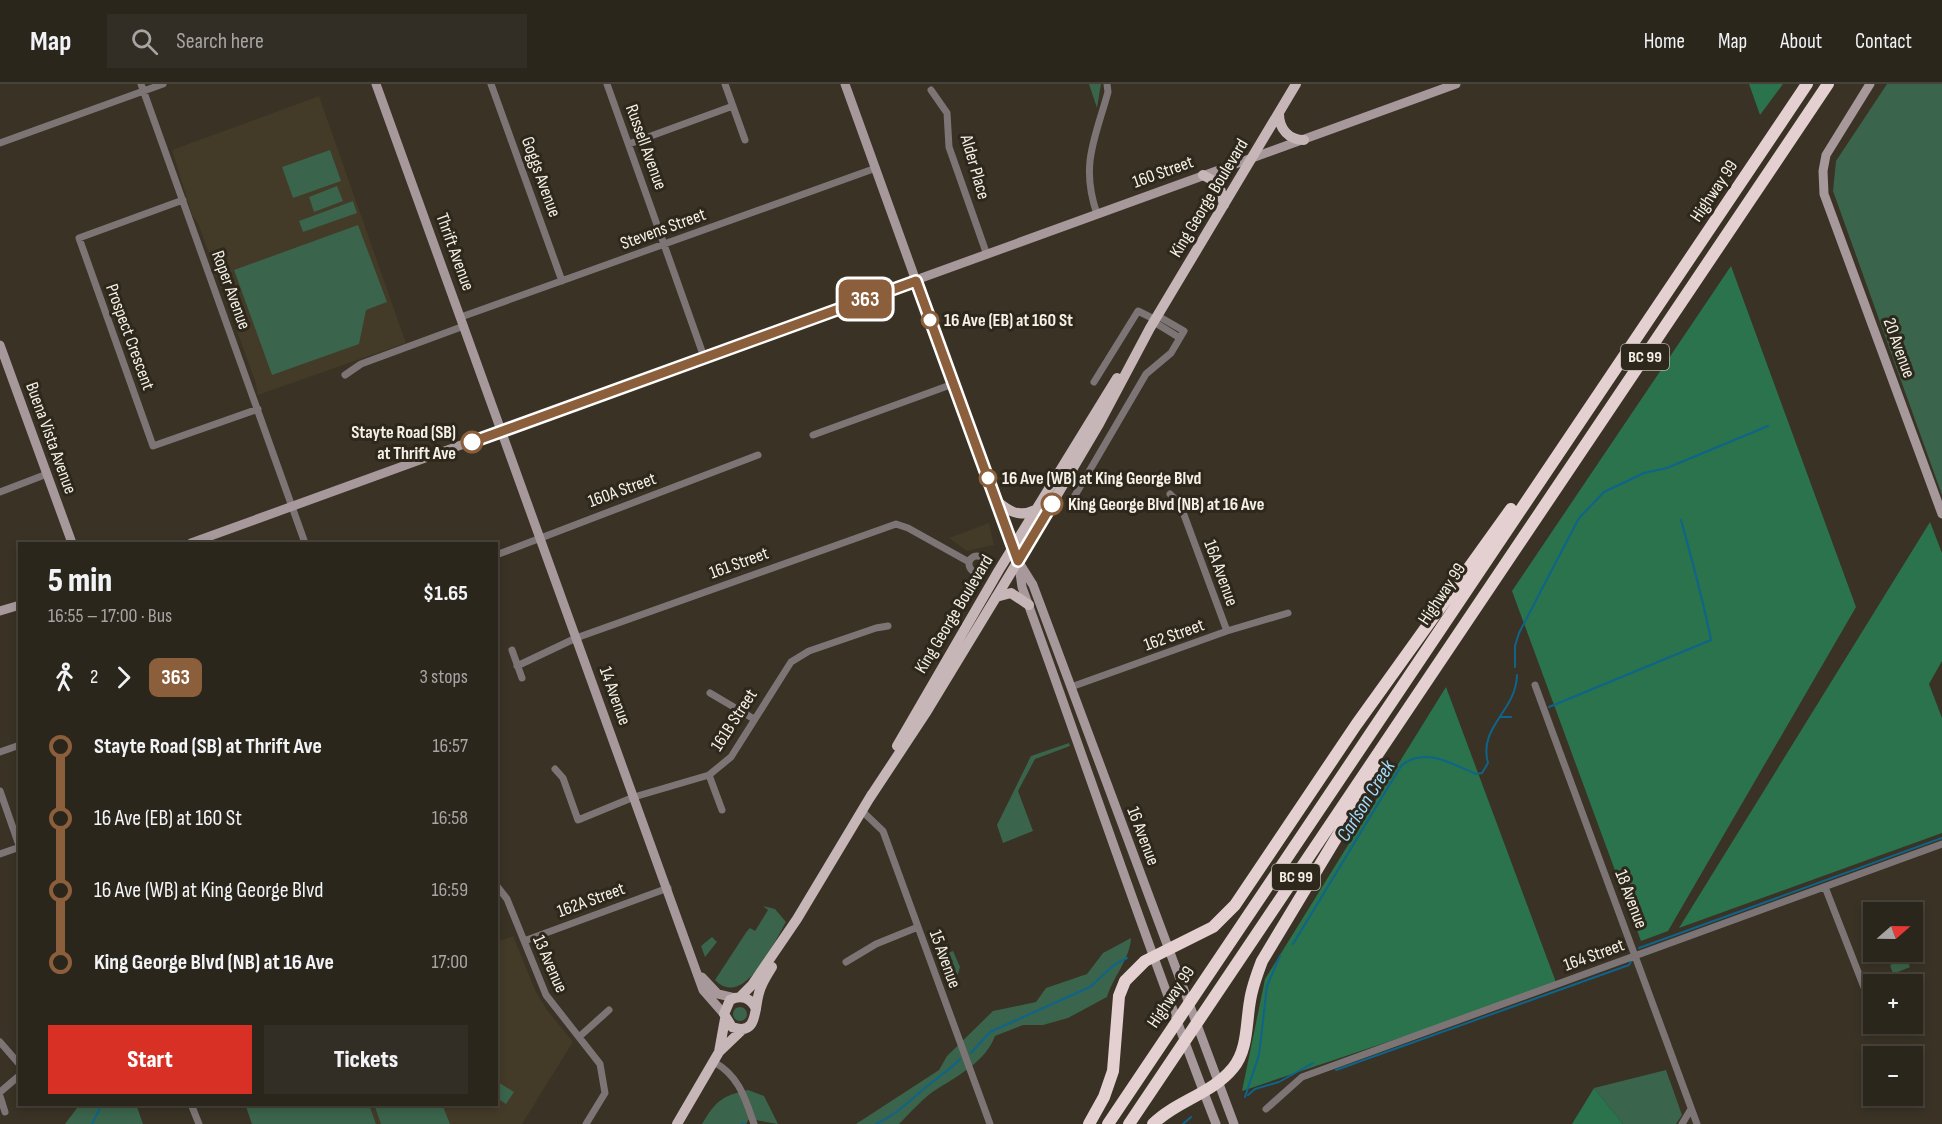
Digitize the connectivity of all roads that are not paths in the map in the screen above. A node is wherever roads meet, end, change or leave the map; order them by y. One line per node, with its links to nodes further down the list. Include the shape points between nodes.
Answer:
1 (163, 84): 13 (street)
2 (376, 84): 32 (main road, Thrift Avenue)
3 (491, 84): 29 (street, Goggs Avenue)
4 (607, 84): 20 (street, Russell Avenue)
5 (725, 84): 15 (street)
6 (845, 84): 22 (main road, 16 Avenue)
7 (1107, 84): 26 (street, via 1087,170)
8 (1296, 84): 16 (main road, King George Boulevard)
9 (1456, 84): 18 (main road, 160 Street)
10 (1807, 84): 39 (highway, Highway 99 / BC 99)
11 (1828, 84): 66 (highway, Highway 99 / BC 99)
12 (1870, 84): 51 (main road, 20 Avenue, via 1826,155 1824,194)
13 (142, 88): 19 (street); 24 (street, Roper Avenue)
14 (931, 90): 28 (street, Alder Place, via 947,113 949,147)
15 (733, 106): 17 (street); 20 (street)
16 (1279, 114): 18 (main road, via 1281,127 1290,137); 21 (main road, King George Boulevard)
17 (745, 140)
18 (1304, 140): 21 (main road, 160 Street)
19 (0, 143)
20 (629, 144): 27 (street, Russell Avenue)
21 (1253, 157): 23 (main road, 160 Street); 25 (main road, King George Boulevard)
22 (876, 168): 27 (street, Stevens Street); 30 (main road, 16 Avenue)
23 (1203, 175): 25 (main road, via 1219,184); 26 (main road, 160 Street)
24 (183, 200): 40 (street, Roper Avenue); 40 (street, Prospect Crescent, via 79,238 153,447)
25 (1224, 205): 31 (main road, King George Boulevard)
26 (1097, 214): 28 (main road, 160 Street)
27 (665, 244): 29 (street, Stevens Street); 34 (street, Russell Avenue)
28 (987, 255): 30 (main road, 160 Street)
29 (562, 281): 32 (street, Stevens Street)
30 (916, 281): 34 (main road, 160 Street); 38 (main road, 16 Avenue)
31 (1155, 321): 37 (street, via 1138,311); 48 (street, via 1182,335 1172,353 1146,374); 50 (main road, King George Boulevard); 58 (main road, King George Boulevard)
32 (462, 322): 36 (street, Stevens Street, via 361,364); 41 (main road, Thrift Avenue)
33 (0, 345): 35 (main road, Buena Vista Avenue)
34 (704, 357): 41 (main road, 160 Street)
35 (3, 364): 44 (main road, Buena Vista Avenue)
36 (345, 375)
37 (1094, 382)
38 (953, 384): 42 (street); 47 (main road, 16 Avenue)
39 (1599, 393): 98 (highway, via 1385,683 1235,905 1206,931); 127 (highway, Highway 99 / BC 99)
40 (258, 409): 49 (street, Roper Avenue)
41 (500, 431): 49 (main road, 160 Street); 52 (main road, 14 Avenue)
42 (813, 435)
43 (758, 455): 52 (street, 160A Street)
44 (47, 474): 45 (street); 53 (main road, Buena Vista Avenue)
45 (0, 492)
46 (1170, 494): 67 (street, 16A Avenue, via 1180,504)
47 (995, 500): 50 (main road, via 1019,514); 56 (main road, 16 Avenue)
48 (1070, 504)
49 (292, 507): 54 (main road, 160 Street); 55 (street)
50 (1035, 510): 56 (main road, King George Boulevard)
51 (1942, 514)
52 (539, 537): 57 (street, 160A Street); 68 (main road, 14 Avenue)
53 (72, 542)
54 (194, 542)
55 (306, 542)
56 (1013, 547): 58 (main road, 16 Avenue); 84 (main road, King George Boulevard, via 931,684)
57 (498, 554)
58 (1018, 561): 60 (main road, King George Boulevard); 61 (main road, 16 Avenue); 74 (main road, 16 Avenue, via 1033,585)
59 (969, 562): 68 (street, 161 Street, via 896,524)
60 (996, 597): 61 (main road, via 1011,593); 84 (main road, King George Boulevard)
61 (1029, 605): 72 (main road, 16 Avenue)
62 (18, 606): 63 (main road)
63 (0, 612)
64 (1288, 613): 67 (street, 162 Street)
65 (888, 626): 76 (street, 161B Street, via 795,658)
66 (1462, 630): 114 (highway, via 1262,961 1253,986 1242,1052 1233,1069); 128 (highway, Highway 99 / BC 99)
67 (1227, 631): 74 (street, 162 Street)
68 (576, 638): 70 (street, 161 Street); 83 (main road, 14 Avenue)
69 (512, 650): 70 (street)
70 (518, 666): 71 (street)
71 (522, 678)
72 (1055, 678): 74 (main road); 81 (main road, 16 Avenue)
73 (1535, 685): 99 (street, 18 Avenue)
74 (1071, 687): 87 (main road, 16 Avenue)
75 (710, 693): 76 (street)
76 (754, 719): 80 (street, 161B Street, via 731,757)
77 (18, 746): 78 (street)
78 (0, 752)
79 (555, 769): 83 (street, 161B Street, via 563,778 578,820)
80 (709, 775): 83 (street, 161B Street); 85 (street)
81 (1095, 790): 87 (main road); 100 (main road, 16 Avenue)
82 (0, 791): 88 (street)
83 (634, 797): 94 (main road, 14 Avenue)
84 (869, 799): 86 (main road, King George Boulevard)
85 (722, 810)
86 (862, 811): 95 (main road, King George Boulevard); 96 (street, 15 Avenue, via 883,831)
87 (1117, 817): 98 (main road, 16 Avenue)
88 (18, 844)
89 (1942, 844): 92 (street, 164 Street)
90 (18, 847): 91 (street)
91 (0, 854)
92 (1825, 887): 99 (street, 164 Street); 103 (street)
93 (498, 888): 97 (street, 13 Avenue, via 507,899)
94 (668, 888): 97 (street, 162A Street); 102 (main road, 14 Avenue)
95 (797, 919): 104 (main road, King George Boulevard, via 752,985); 105 (main road, King George Boulevard, via 759,992)
96 (918, 927): 101 (street, via 876,944); 125 (street, 15 Avenue)
97 (524, 941): 109 (street, 13 Avenue, via 550,1001)
98 (1168, 949): 100 (highway); 114 (main road, 16 Avenue)
99 (1636, 956): 118 (street, 164 Street, via 1302,1077); 119 (street, 18 Avenue)
100 (1152, 957): 115 (main road, 16 Avenue); 126 (highway, via 1130,974 1121,987 1113,1071)
101 (846, 962)
102 (698, 973): 104 (main road, 14 Avenue, via 718,994); 107 (main road, 14 Avenue, via 703,990)
103 (1863, 985)
104 (737, 997): 105 (main road, via 750,1000); 107 (main road, via 726,1004)
105 (756, 1009): 108 (main road, via 752,1025)
106 (609, 1010): 109 (street)
107 (724, 1017): 108 (main road, via 732,1027); 111 (main road)
108 (742, 1029): 111 (main road)
109 (579, 1037): 122 (street, 13 Avenue, via 600,1064 605,1079 605,1093)
110 (0, 1042): 112 (street)
111 (716, 1057): 123 (main road); 124 (street, via 740,1085)
112 (18, 1063)
113 (18, 1077): 116 (street)
114 (1219, 1082): 115 (highway); 131 (main road, 16 Avenue)
115 (1203, 1091): 129 (highway, via 1173,1107); 130 (main road, 16 Avenue)
116 (0, 1094): 120 (street)
117 (192, 1106): 121 (street)
118 (1266, 1109)
119 (1691, 1109): 132 (street); 133 (street, 18 Avenue)
120 (5, 1112)
121 (199, 1124)
122 (586, 1124)
123 (677, 1124)
124 (754, 1124)
125 (990, 1124)
126 (1089, 1124)
127 (1108, 1124)
128 (1129, 1124)
129 (1153, 1124)
130 (1216, 1124)
131 (1234, 1124)
132 (1682, 1124)
133 (1697, 1124)

